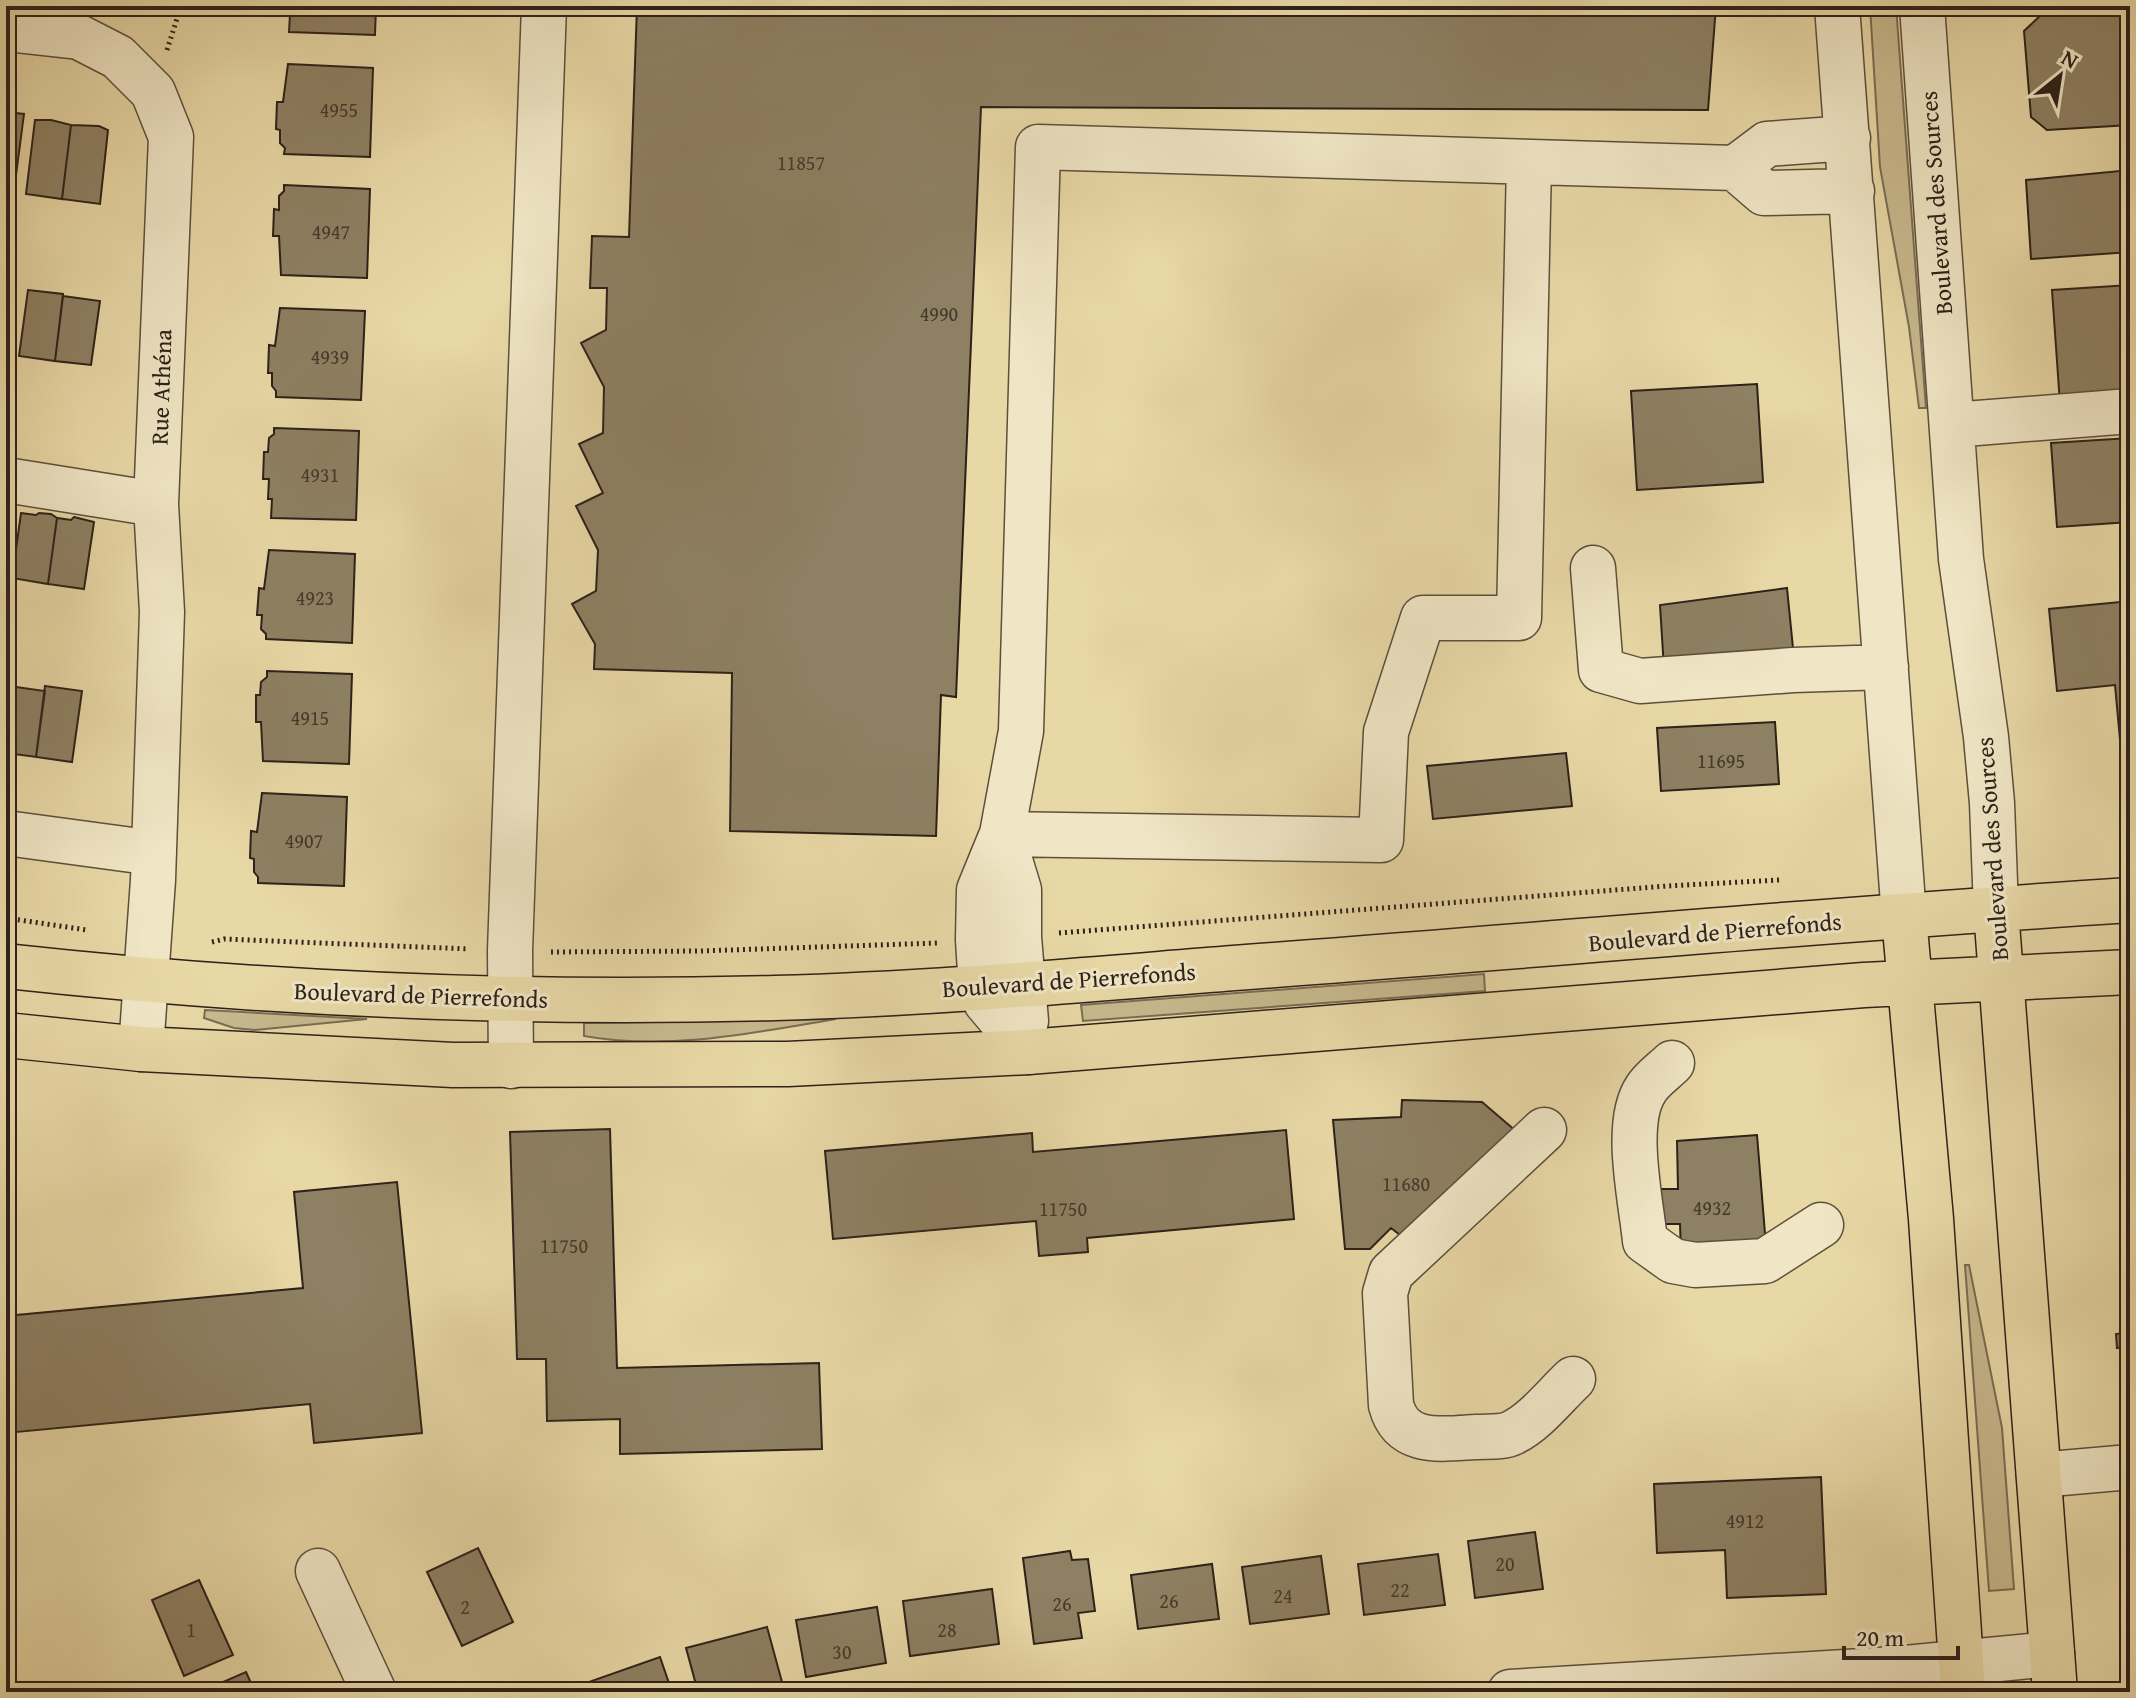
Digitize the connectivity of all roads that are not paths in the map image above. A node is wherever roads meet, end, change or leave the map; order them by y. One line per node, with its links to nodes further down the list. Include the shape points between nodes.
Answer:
1 (544, 6): 27 (street)
2 (1837, 6): 5 (street)
3 (1922, 6): 10 (street, Boulevard des Sources)
4 (6, 29): 12 (street, Rue Athéna, via 79,37 118,57 153,92 171,137)
5 (1848, 138): 7 (street, via 1767,144); 8 (street)
6 (1529, 163): 7 (street); 16 (street, via 1519,618 1423,618 1386,732 1381,840); 16 (street, via 1038,147 1021,731)
7 (1735, 168): 8 (street, via 1764,193)
8 (1852, 191): 14 (street)
9 (2130, 411): 10 (street)
10 (1952, 425): 19 (street, Boulevard des Sources, via 1961,559 1991,790)
11 (6, 480): 12 (street)
12 (156, 504): 17 (street, Rue Athéna, via 162,612)
13 (1593, 568): 14 (street, via 1601,670 1640,681)
14 (1886, 667): 20 (street)
15 (6, 833): 17 (street)
16 (1002, 834): 26 (street, via 1019,890)
17 (154, 853): 24 (street, Rue Athéna)
18 (2130, 900): 19 (main road, Boulevard de Pierrefonds)
19 (1996, 910): 20 (main road, Boulevard de Pierrefonds); 23 (main road, Boulevard des Sources)
20 (1904, 917): 25 (main road); 26 (main road, Boulevard de Pierrefonds)
21 (6, 966): 24 (main road, Boulevard de Pierrefonds)
22 (2130, 972): 23 (main road)
23 (2001, 979): 25 (main road); 37 (main road, Boulevard des Sources)
24 (147, 981): 27 (main road, Boulevard de Pierrefonds); 29 (street, Rue Athéna)
25 (1911, 983): 30 (main road); 40 (main road)
26 (1002, 986): 27 (main road, Boulevard de Pierrefonds, via 778,998); 30 (street)
27 (511, 999): 32 (street)
28 (6, 1035): 29 (main road)
29 (141, 1049): 32 (main road)
30 (1028, 1052): 32 (main road, via 788,1064)
31 (1672, 1063): 34 (street, via 1647,1087 1633,1132 1645,1241 1673,1261 1695,1265 1765,1261)
32 (511, 1066)
33 (1544, 1130): 35 (street, via 1391,1273 1385,1293 1391,1405 1395,1420 1428,1439 1510,1435)
34 (1821, 1225)
35 (1573, 1379)
36 (2130, 1467): 37 (street)
37 (2039, 1475): 39 (main road, Boulevard des Sources)
38 (318, 1571): 41 (street)
39 (2054, 1673): 40 (street)
40 (1962, 1678): 42 (street)
41 (374, 1692)
42 (1510, 1692)

